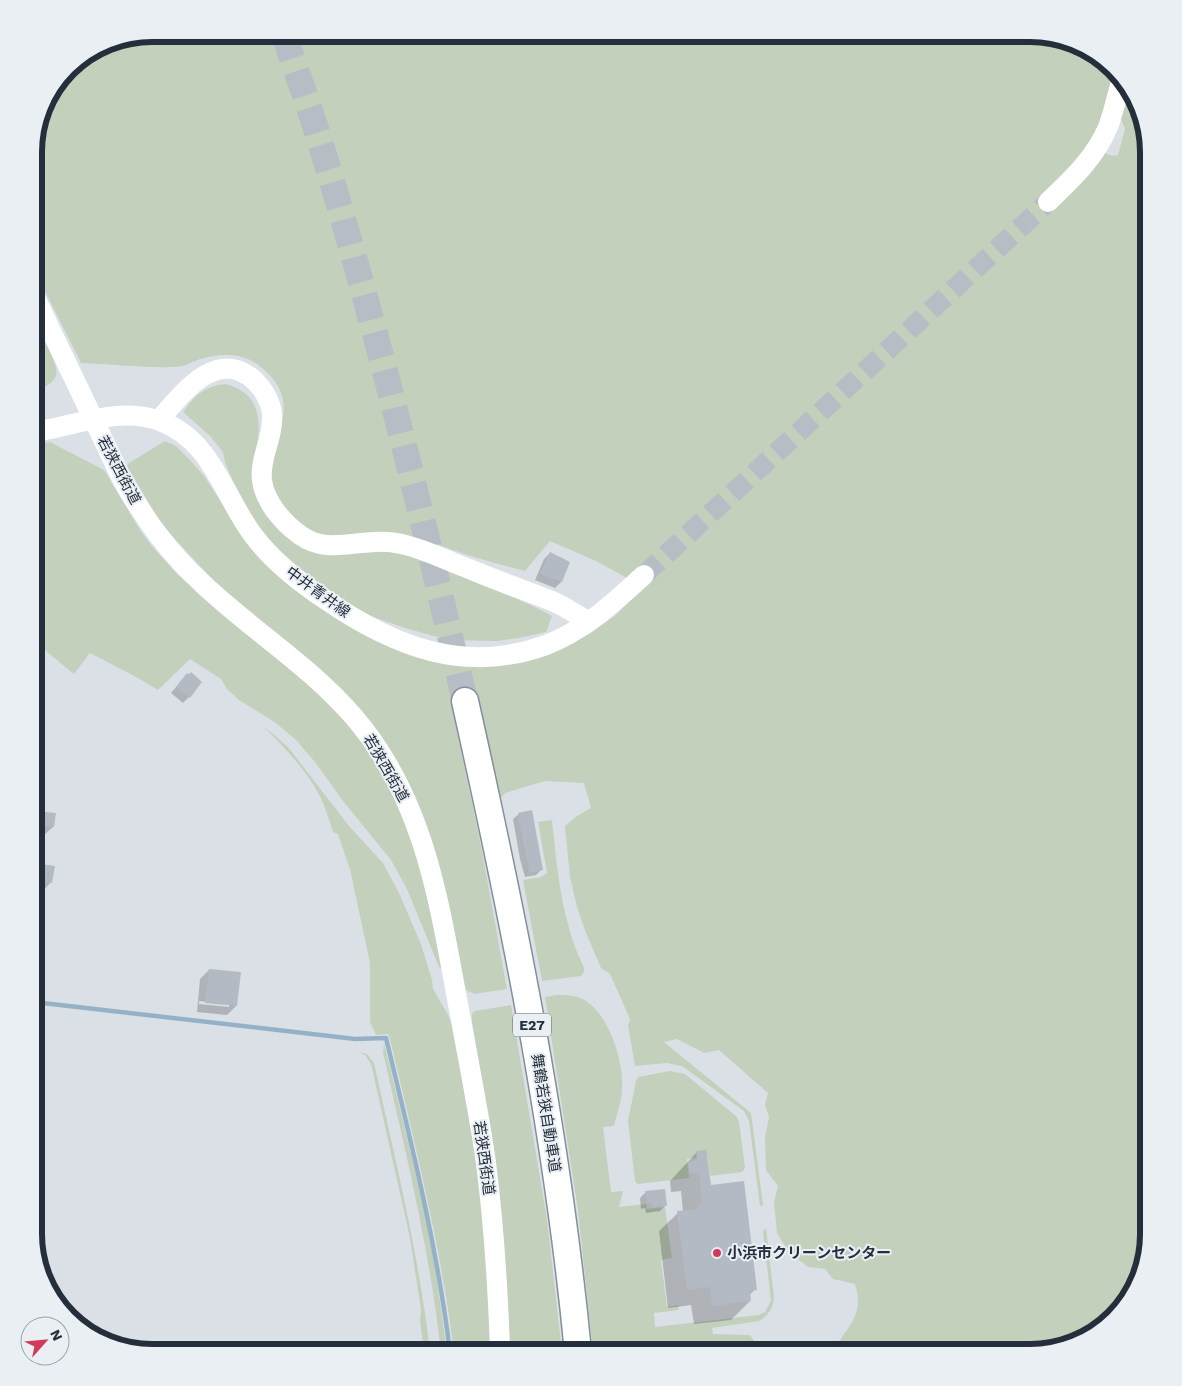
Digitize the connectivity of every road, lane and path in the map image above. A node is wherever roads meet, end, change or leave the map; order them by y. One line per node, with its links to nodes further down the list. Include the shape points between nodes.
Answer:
1 (1119, 89): 2 (street, via 1096,149 1077,174)
2 (1048, 202)
3 (43, 314): 4 (street, 若狭西街道)
4 (93, 420): 5 (street, 中井青井線, via 137,416); 6 (street, 中井青井線); 10 (street, 若狭西街道, via 136,504 162,541 204,586 337,697 374,742 412,815 437,896 480,1123 496,1269)
5 (159, 420): 8 (street, 中井青井線, via 193,441 210,460 252,534 271,556 311,590 383,635 424,650 452,655 502,656 547,644); 8 (street, via 183,393 211,371 226,369 240,372 259,385 272,411 272,429 262,467 266,495 287,524 301,536 318,544 337,546 401,543 554,602)
6 (43, 430)
7 (644, 575): 8 (street, 中井青井線)
8 (588, 622)
9 (465, 700): 11 (highway, 舞鶴若狭自動車道 / E27, via 537,1055 563,1217)
10 (500, 1344)
11 (577, 1344)

